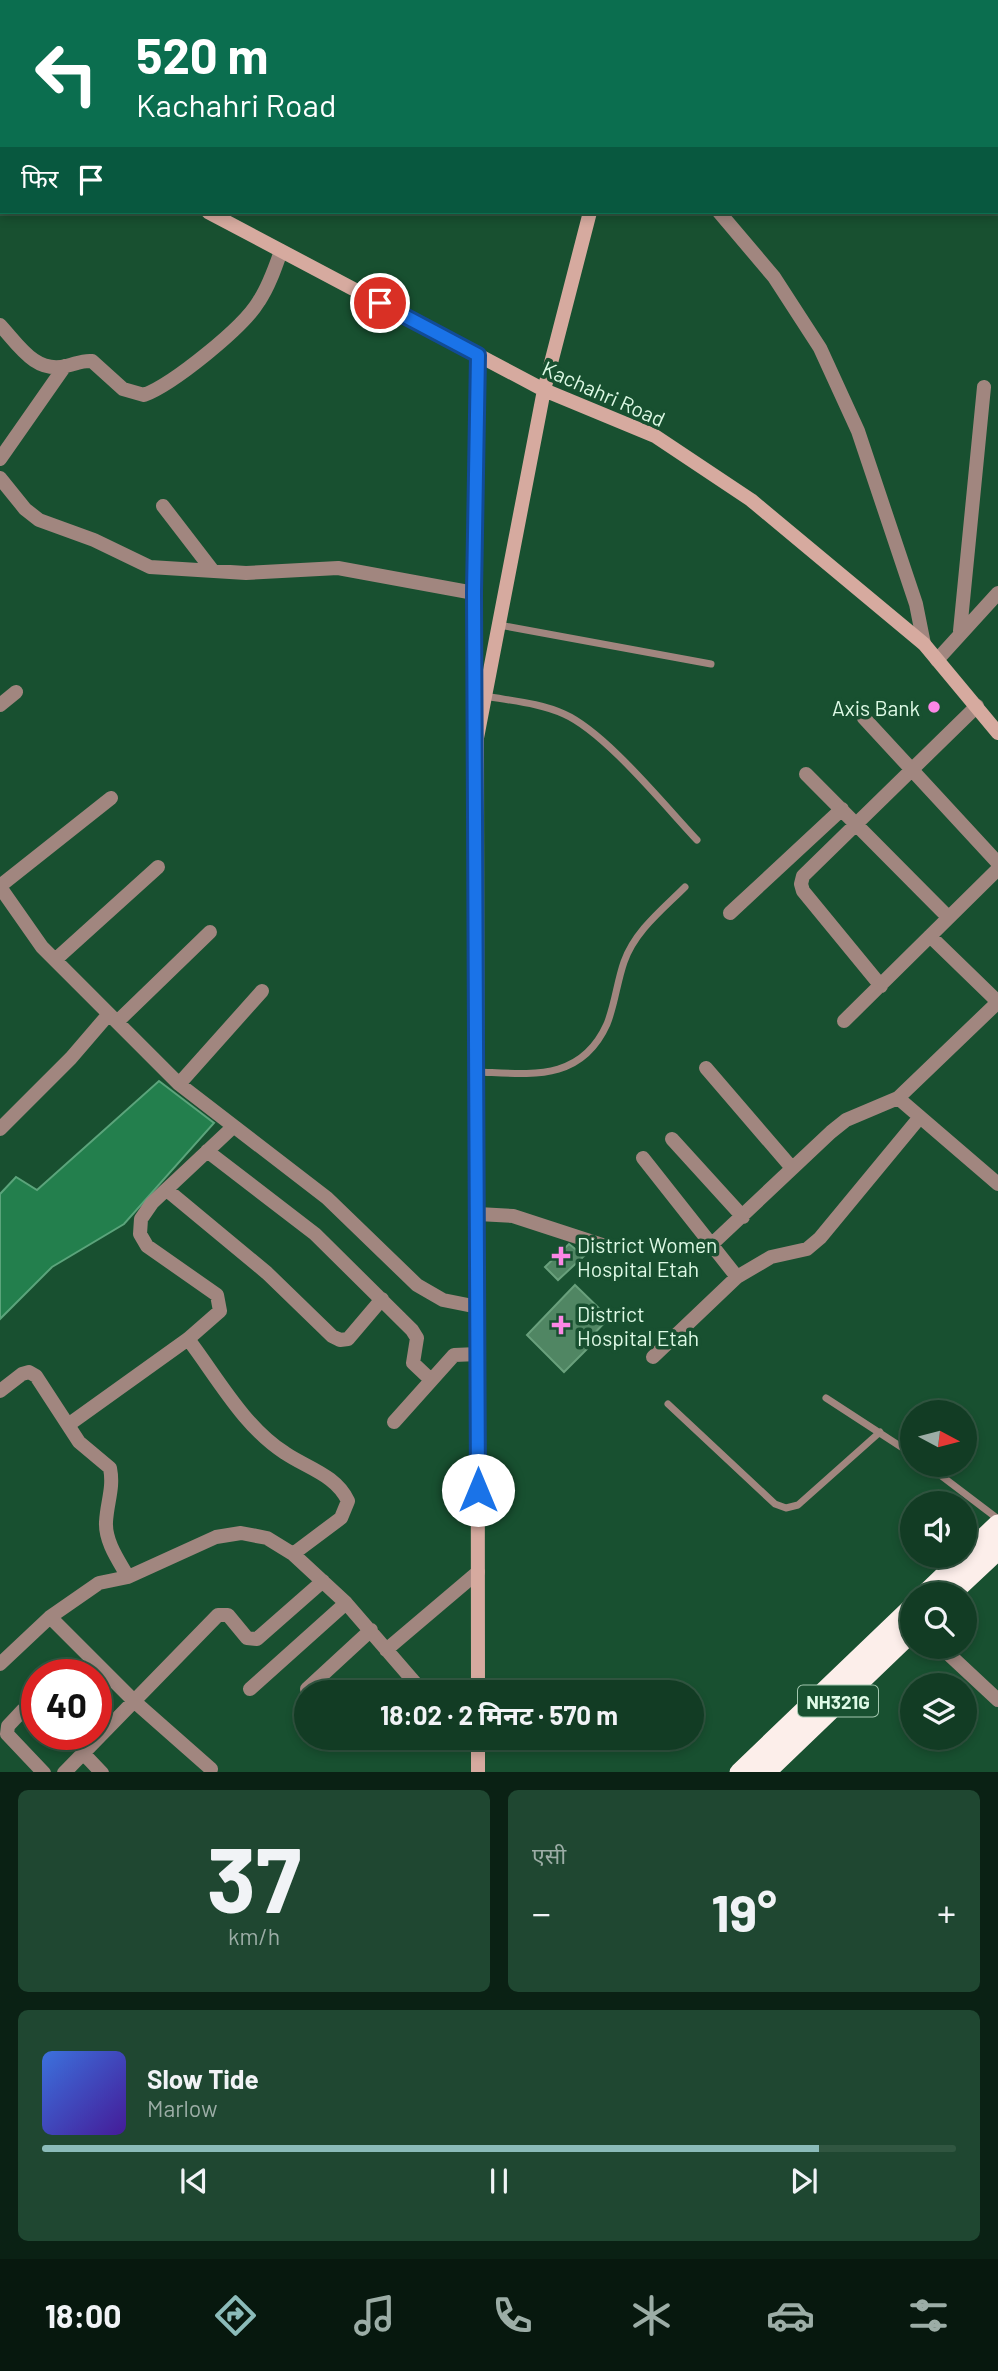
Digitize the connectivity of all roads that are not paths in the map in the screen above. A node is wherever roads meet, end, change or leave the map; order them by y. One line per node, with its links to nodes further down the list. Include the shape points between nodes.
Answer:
1 (212, 214): 4 (street, Kachahri Road)
2 (589, 214): 9 (street)
3 (721, 214): 20 (street, via 774,277 820,348 858,431 916,604)
4 (281, 251): 6 (street, Kachahri Road); 7 (street, via 258,304 212,347 152,392 134,395 92,361)
5 (0, 326): 7 (street, via 40,365)
6 (478, 355): 9 (street, Kachahri Road); 16 (street)
7 (65, 366): 12 (street)
8 (984, 387): 10 (street)
9 (544, 390): 18 (street); 20 (street, Kachahri Road, via 655,436 751,500)
10 (982, 408): 11 (street); 19 (street)
11 (998, 411)
12 (0, 459)
13 (0, 478): 15 (street, via 25,509 48,524 150,567)
14 (163, 506): 15 (street)
15 (213, 571): 16 (street, via 338,568)
16 (474, 593): 29 (street)
17 (998, 593): 19 (street)
18 (499, 624): 22 (lane); 24 (street)
19 (960, 631): 21 (street)
20 (924, 644): 21 (street, Kachahri Road)
21 (937, 660): 26 (street, Kachahri Road)
22 (711, 664)
23 (16, 692): 25 (street)
24 (485, 696): 29 (street); 35 (lane, via 544,707 593,732)
25 (0, 705)
26 (977, 706): 28 (street, Kachahri Road); 30 (street)
27 (864, 719): 30 (street)
28 (998, 733)
29 (477, 738): 52 (street)
30 (909, 769): 34 (street); 36 (street)
31 (806, 774): 33 (street)
32 (111, 798): 39 (street)
33 (842, 809): 34 (street); 41 (street)
34 (857, 824): 42 (street); 46 (street, via 803,876 801,884)
35 (697, 840)
36 (998, 863)
37 (158, 867): 45 (street)
38 (998, 869): 42 (street)
39 (0, 887): 45 (street)
40 (685, 887): 52 (lane, via 638,934 624,962 606,1024 591,1051 550,1072)
41 (730, 913)
42 (948, 917): 44 (street)
43 (210, 932): 49 (street)
44 (930, 936): 46 (street); 48 (street)
45 (55, 960): 49 (street)
46 (881, 986): 50 (street)
47 (262, 991): 53 (street)
48 (998, 1002): 54 (street)
49 (113, 1018): 53 (street); 57 (street)
50 (844, 1021)
51 (706, 1068): 61 (street)
52 (478, 1072): 64 (street)
53 (179, 1084): 56 (street)
54 (898, 1098): 55 (street); 61 (street, via 846,1120)
55 (920, 1117): 62 (street); 68 (street, via 807,1250 771,1256)
56 (233, 1127): 59 (street); 70 (street, via 327,1198 417,1285 443,1300)
57 (0, 1129)
58 (672, 1139): 65 (street)
59 (207, 1151): 63 (street); 69 (street, via 315,1234)
60 (643, 1158): 66 (street)
61 (792, 1168): 65 (street)
62 (998, 1184)
63 (167, 1189): 69 (street, via 267,1273 332,1336 348,1339); 71 (street, via 141,1219 140,1234 147,1246 221,1303 216,1317)
64 (478, 1214): 67 (street, via 513,1216); 70 (street)
65 (743, 1217): 66 (street)
66 (712, 1245): 68 (street)
67 (605, 1246)
68 (737, 1277): 73 (street)
69 (382, 1299): 74 (street, via 412,1331 416,1338 413,1363)
70 (478, 1307): 72 (street)
71 (188, 1339): 79 (street); 86 (street, via 264,1437 343,1490 348,1501 341,1518)
72 (478, 1354): 74 (street, via 454,1355); 87 (street)
73 (653, 1357)
74 (431, 1380): 78 (street)
75 (0, 1391): 79 (street, via 29,1372)
76 (826, 1398): 80 (lane)
77 (668, 1404): 80 (lane, via 775,1504 786,1508 797,1505)
78 (394, 1422)
79 (68, 1425): 88 (street, via 79,1442 110,1468 112,1499 105,1524)
80 (880, 1432): 81 (lane)
81 (900, 1446)
82 (943, 1477): 83 (lane)
83 (998, 1519)
84 (998, 1525): 90 (highway)
85 (998, 1549): 91 (highway)
86 (293, 1554): 88 (street, via 267,1538 241,1533 216,1537); 89 (street)
87 (478, 1572): 97 (street); 102 (street)
88 (128, 1577): 93 (street, via 99,1583)
89 (323, 1581): 92 (street); 105 (street, via 257,1639 247,1638 228,1615 218,1615)
90 (939, 1582)
91 (963, 1582)
92 (346, 1603): 95 (street); 103 (street)
93 (50, 1617): 99 (street); 105 (street)
94 (900, 1620): 116 (highway)
95 (371, 1630): 97 (street); 100 (street)
96 (900, 1643): 117 (highway, NH321G)
97 (386, 1650): 101 (street)
98 (954, 1659): 104 (street)
99 (0, 1664)
100 (317, 1680)
101 (412, 1680)
102 (478, 1680)
103 (250, 1689)
104 (998, 1700)
105 (135, 1702): 110 (street); 111 (street)
106 (21, 1712): 107 (street, via 7,1734)
107 (21, 1749)
108 (22, 1750): 112 (street)
109 (477, 1750): 115 (street)
110 (83, 1753): 113 (street); 114 (street)
111 (211, 1769)
112 (43, 1772)
113 (65, 1772)
114 (101, 1772)
115 (478, 1772)
116 (741, 1772)
117 (765, 1772)

